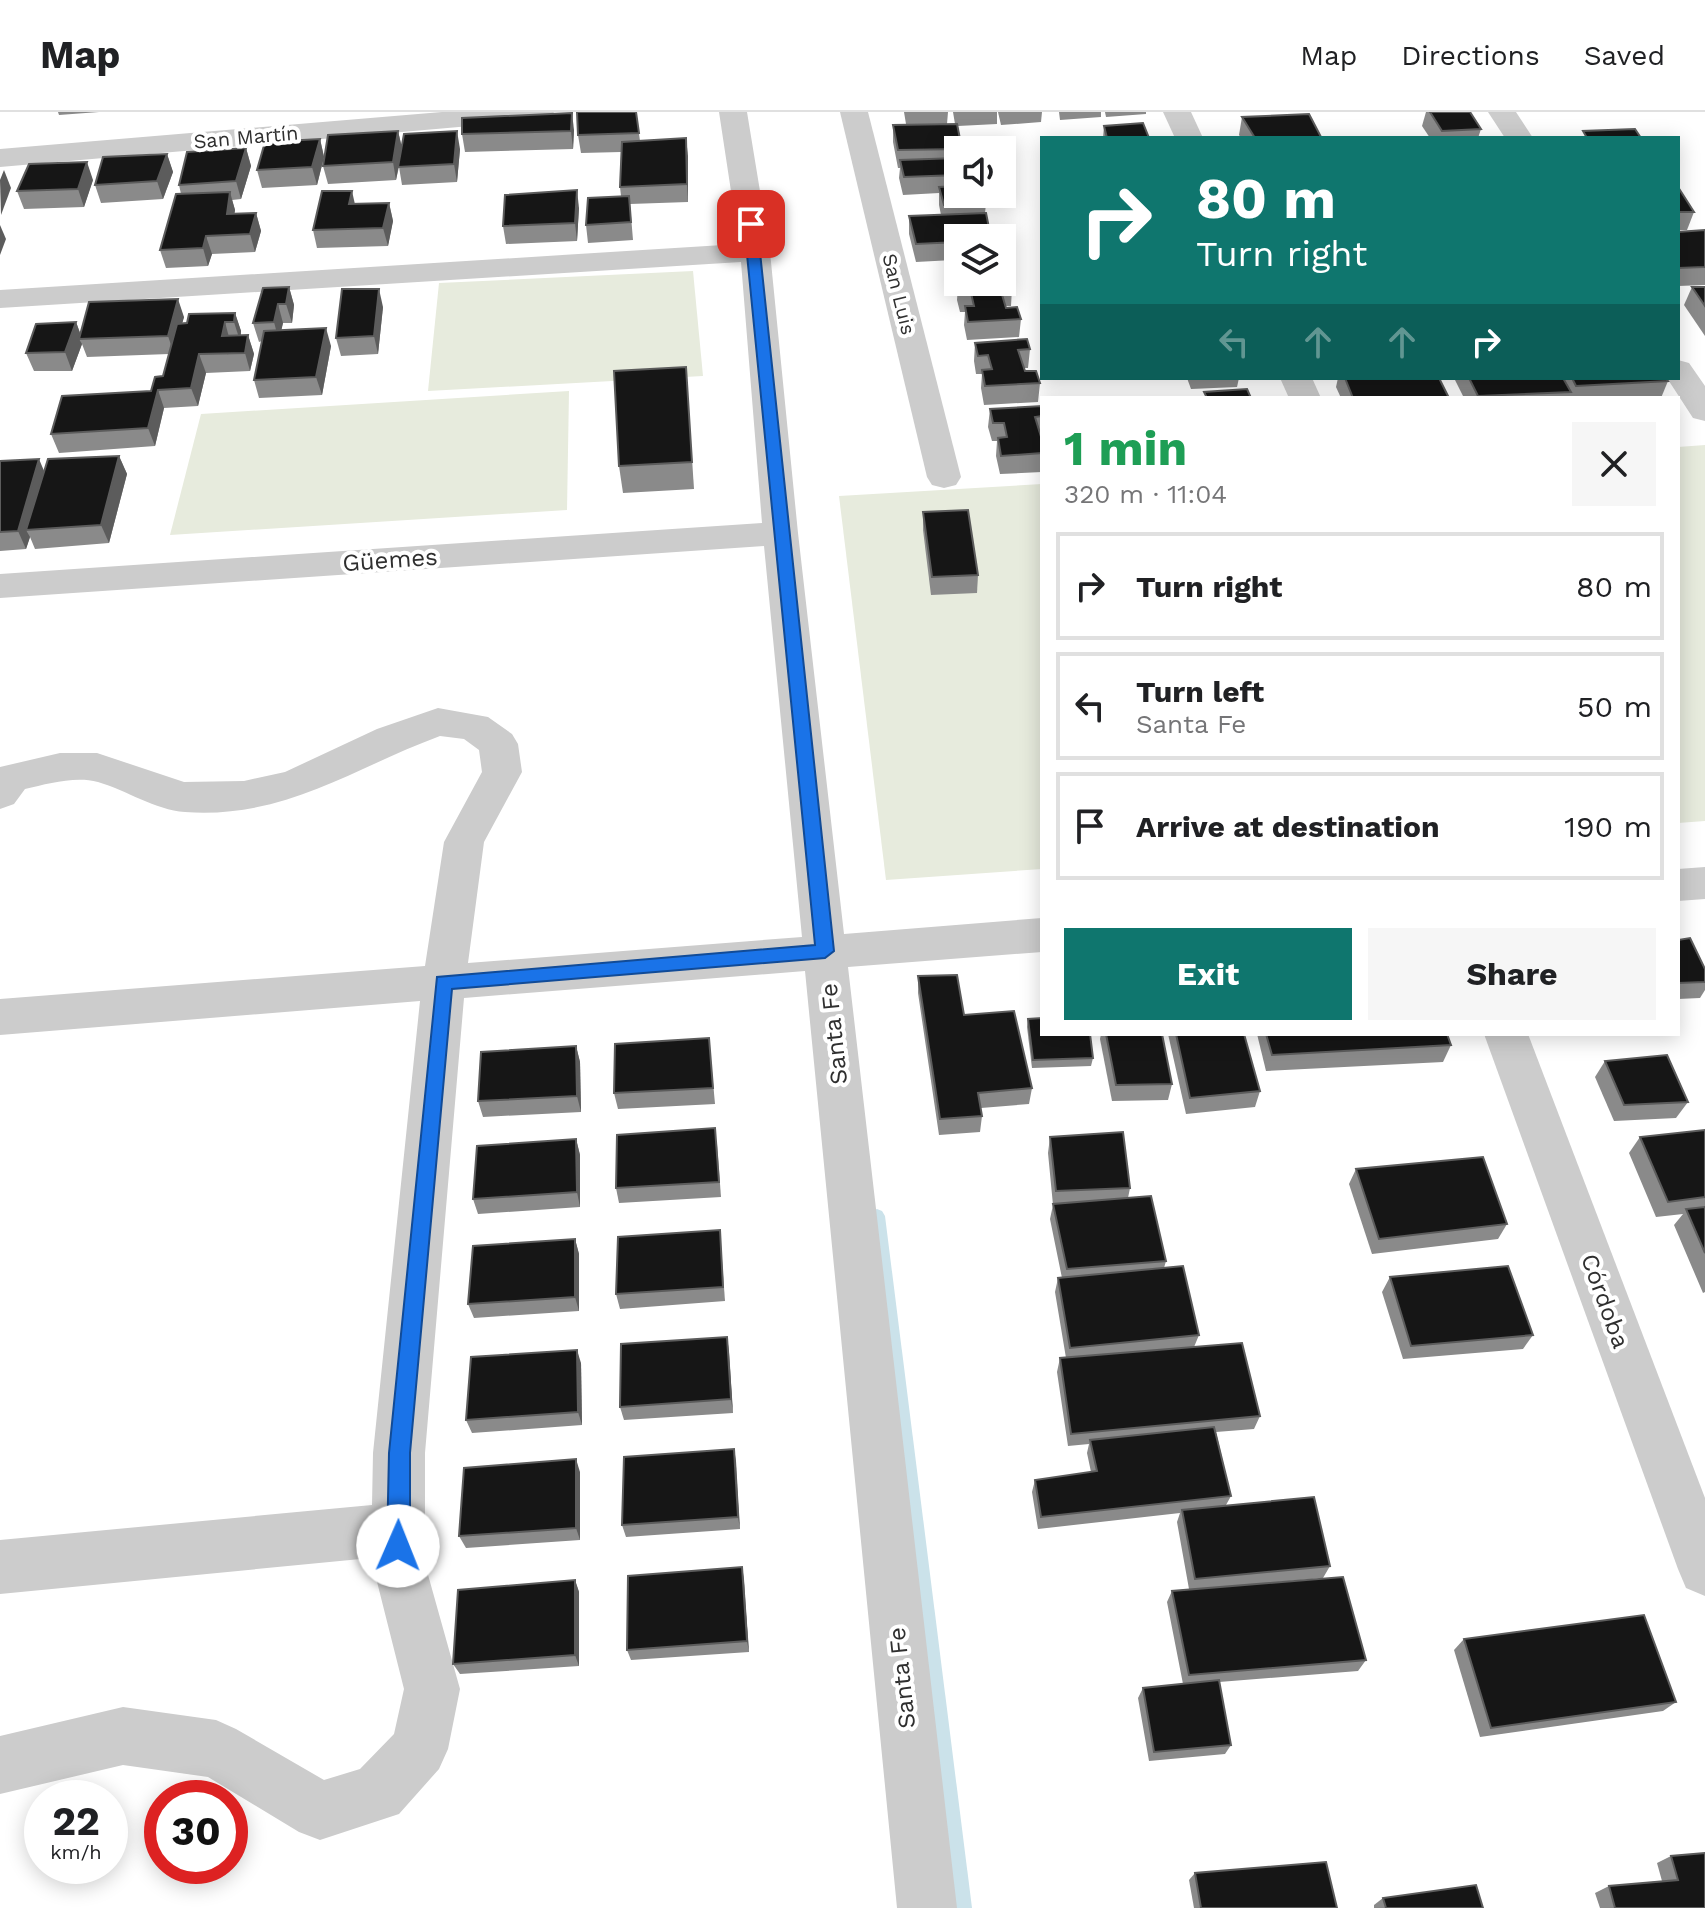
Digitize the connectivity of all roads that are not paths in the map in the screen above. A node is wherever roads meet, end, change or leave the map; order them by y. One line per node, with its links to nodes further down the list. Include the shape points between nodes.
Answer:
1 (540, 112): 8 (street, San Martín)
2 (733, 112): 9 (street, Santa Fe)
3 (854, 112): 13 (street, San Luis)
4 (1177, 112): 6 (street)
5 (1502, 112): 7 (street)
6 (1188, 136)
7 (1518, 136)
8 (0, 158)
9 (755, 252): 10 (street); 14 (street, Santa Fe)
10 (0, 299)
11 (1680, 373): 12 (street)
12 (1705, 411)
13 (944, 477)
14 (780, 533): 15 (street, Güemes); 20 (street, Santa Fe)
15 (0, 586)
16 (0, 794): 21 (street, via 12,778 60,767 97,767 182,797 244,796 295,784 438,722 474,727 498,744 502,772 464,842)
17 (1705, 883): 18 (street)
18 (1680, 885)
19 (1040, 935): 20 (street)
20 (829, 952): 21 (street); 28 (street, Santa Fe)
21 (444, 982): 22 (street); 24 (street, via 399,1453)
22 (0, 1017)
23 (1507, 1036): 26 (street, Córdoba)
24 (399, 1529): 25 (street); 27 (street, via 398,1564 432,1689 419,1749 378,1793 320,1811 216,1749 123,1736)
25 (0, 1567)
26 (1705, 1569)
27 (0, 1765)
28 (927, 1908)

